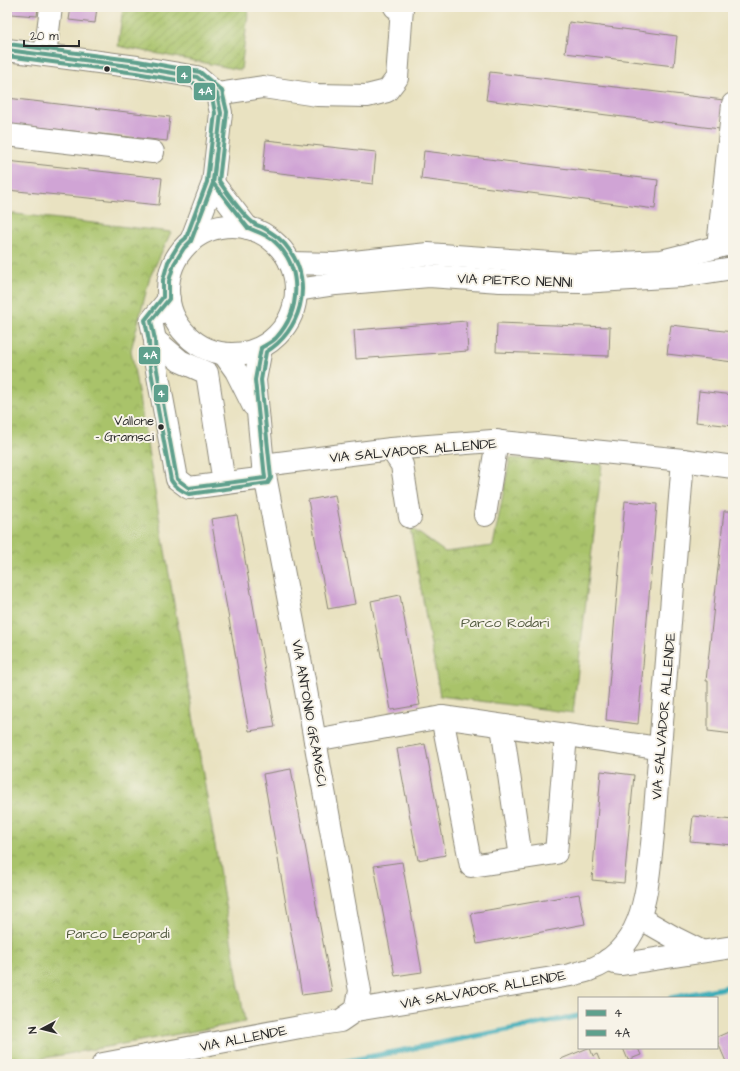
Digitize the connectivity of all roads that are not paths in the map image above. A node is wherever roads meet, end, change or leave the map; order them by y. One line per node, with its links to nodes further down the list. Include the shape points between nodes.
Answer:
1 (50, 7): 3 (street)
2 (395, 7): 5 (street, via 402,8 396,78 387,91 367,96 317,95 263,87)
3 (46, 47): 4 (street); 5 (street, via 197,77)
4 (7, 50)
5 (217, 94): 9 (street, via 221,113)
6 (733, 104): 12 (street, VIA PIETRO NENNI)
7 (7, 135): 8 (street)
8 (153, 152)
9 (213, 183): 10 (street); 11 (street)
10 (248, 228): 11 (street, via 219,228); 13 (street, via 259,232 277,245)
11 (191, 241): 16 (street, via 174,264 169,281)
12 (726, 245): 13 (street, VIA PIETRO NENNI, via 662,261 578,265 428,254 334,264)
13 (290, 263): 15 (street)
14 (733, 268): 15 (street, VIA PIETRO NENNI, via 682,276 581,282 500,281 429,276)
15 (297, 290): 18 (street, via 294,308 287,325 276,338)
16 (169, 299): 17 (street, VIA SALVADOR ALLENDE, via 151,321); 19 (street, via 178,326 187,336 204,348)
17 (155, 340): 26 (street, via 180,361 207,373); 26 (street, VIA SALVADOR ALLENDE, via 156,366 177,479 189,488)
18 (261, 348): 19 (street, via 243,354); 20 (street, VIA ANTONIO GRAMSCI, via 255,380)
19 (224, 354): 20 (street, VIA ANTONIO GRAMSCI, via 236,371)
20 (259, 416): 25 (street, VIA ANTONIO GRAMSCI)
21 (497, 441): 22 (street, VIA SALVADOR ALLENDE); 23 (street, VIA SALVADOR ALLENDE); 27 (street)
22 (391, 449): 25 (street, VIA SALVADOR ALLENDE); 28 (street, via 402,465)
23 (683, 460): 24 (street, VIA SALVADOR ALLENDE); 35 (street, VIA SALVADOR ALLENDE, via 653,835 646,896)
24 (733, 467)
25 (264, 471): 26 (street, VIA SALVADOR ALLENDE); 32 (street, VIA ANTONIO GRAMSCI)
26 (224, 484)
27 (485, 515)
28 (410, 516)
29 (442, 717): 30 (street); 32 (street); 34 (street, via 471,866)
30 (502, 726): 31 (street); 34 (street)
31 (566, 735): 33 (street); 34 (street, via 556,853)
32 (315, 740): 39 (street, VIA ANTONIO GRAMSCI, via 360,991)
33 (651, 747)
34 (522, 858)
35 (640, 918): 37 (street); 38 (street, VIA SALVADOR ALLENDE, via 626,945)
36 (733, 947): 37 (street)
37 (701, 951): 38 (street, via 622,964)
38 (608, 960): 39 (street, VIA SALVADOR ALLENDE, via 590,970 571,975)
39 (356, 1010): 40 (street, VIA ALLENDE, via 340,1021)
40 (103, 1064)

